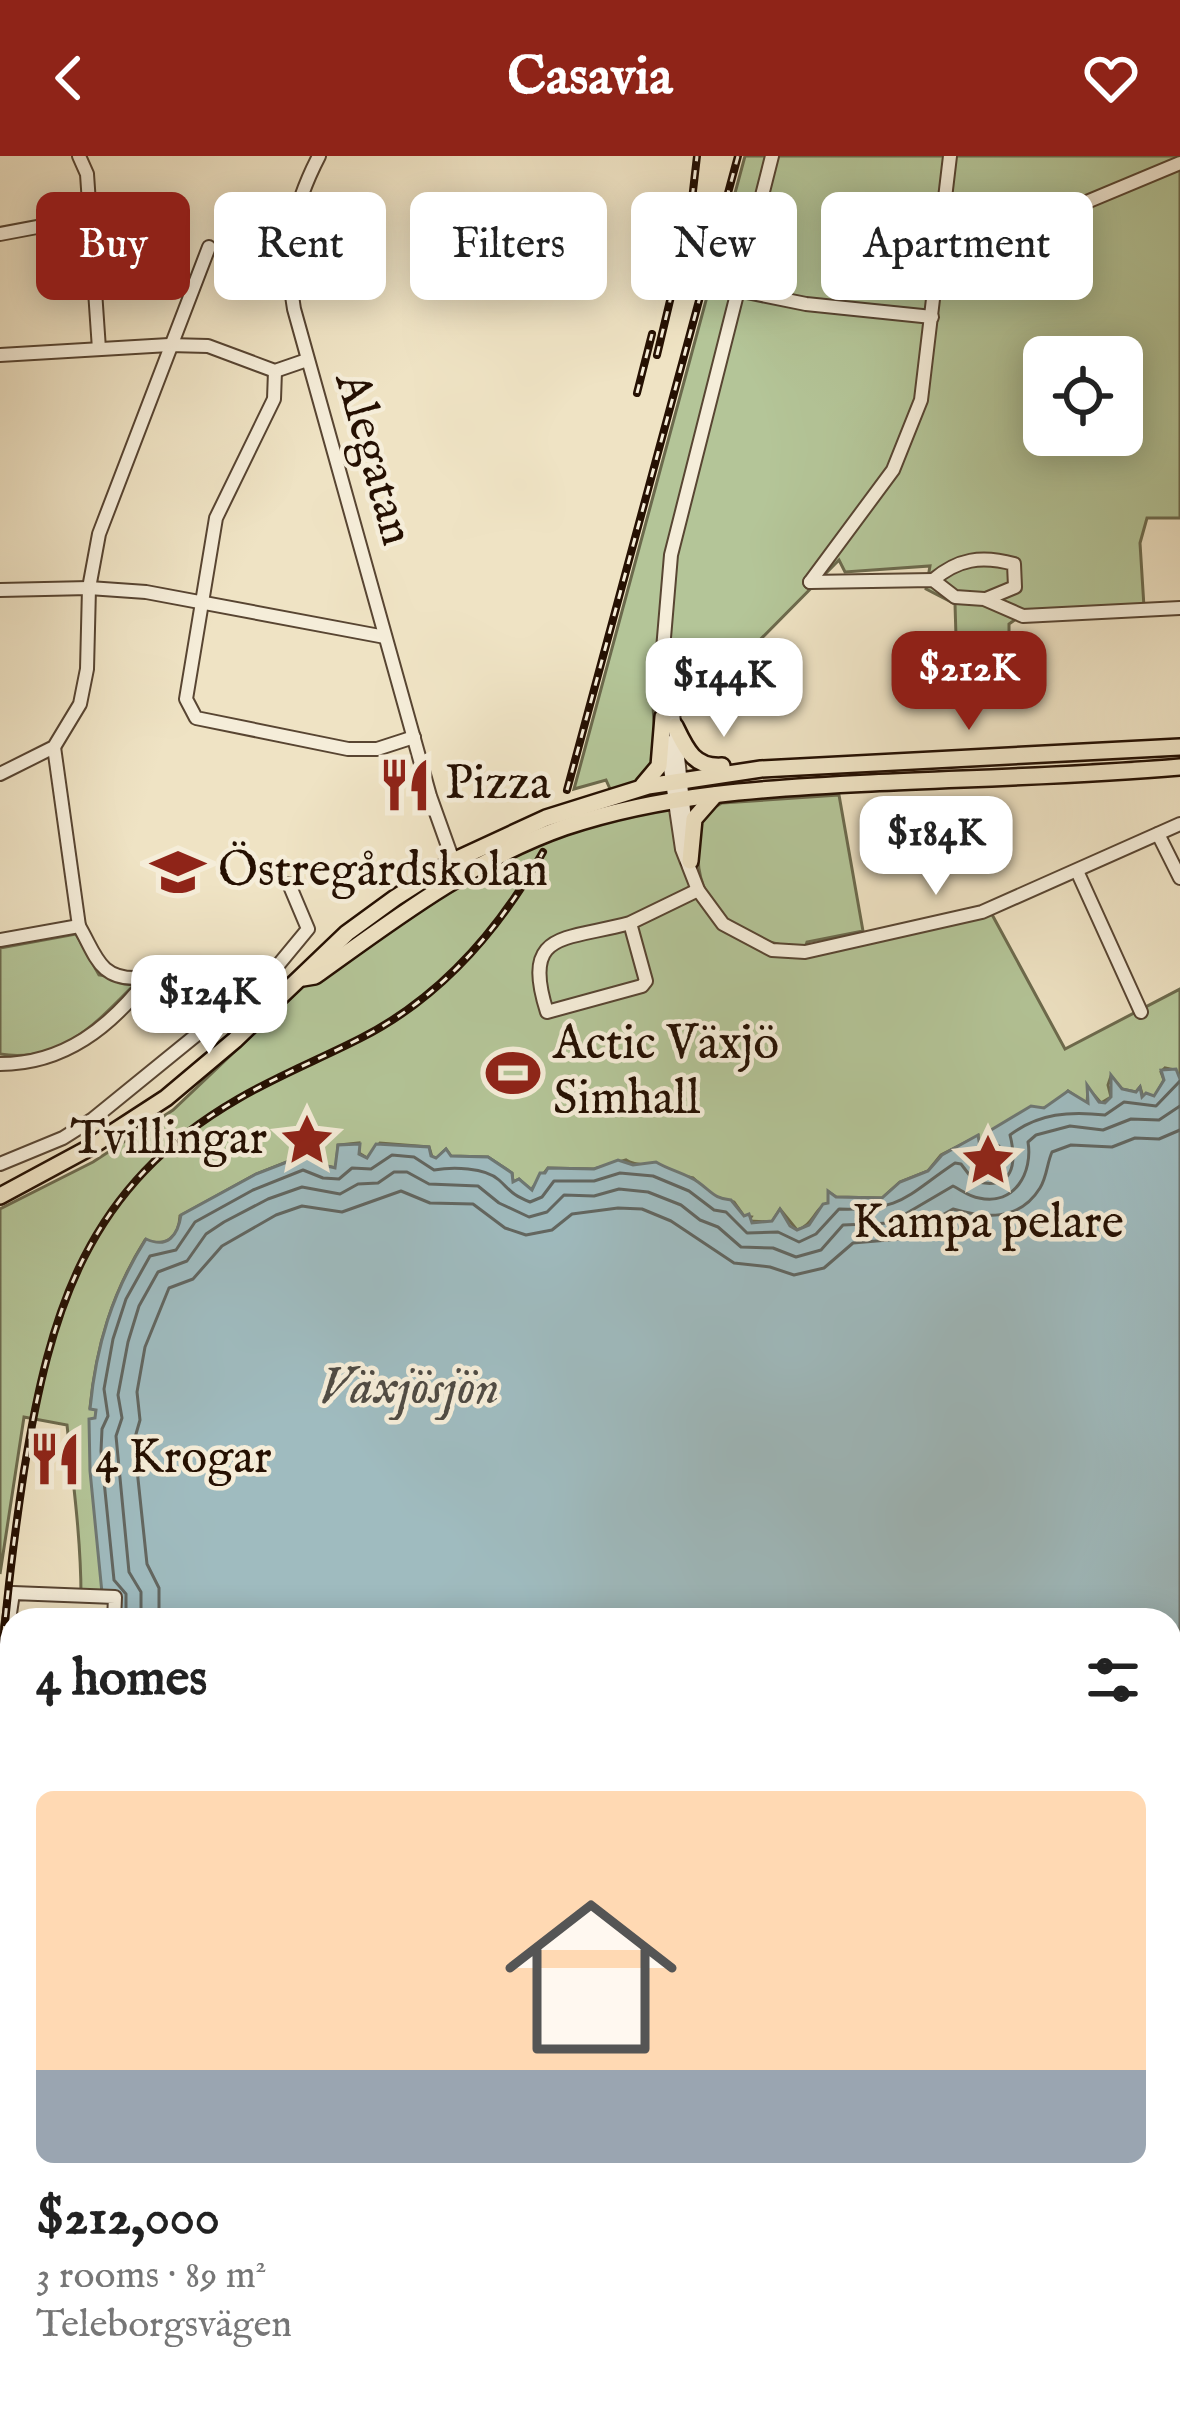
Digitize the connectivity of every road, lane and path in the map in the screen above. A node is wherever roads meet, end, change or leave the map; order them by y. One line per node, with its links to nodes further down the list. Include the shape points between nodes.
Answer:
1 (79, 156): 6 (street)
2 (319, 156): 21 (street, via 299,194 288,248)
3 (772, 156): 7 (street)
4 (950, 156): 8 (street)
5 (1180, 163): 9 (street)
6 (88, 192)
7 (763, 192)
8 (946, 192)
9 (1093, 199)
10 (36, 228): 11 (street)
11 (0, 235)
12 (209, 247): 18 (street)
13 (96, 300): 19 (street)
14 (734, 300): 30 (street, via 677,521 663,640)
15 (786, 300): 17 (street)
16 (934, 300): 17 (street)
17 (932, 317): 23 (street, via 921,400 904,448 810,582)
18 (170, 345): 19 (street, Alegatan); 22 (street, Alegatan, via 208,346); 24 (street, via 99,534)
19 (99, 349): 20 (street, Alegatan)
20 (0, 355)
21 (307, 360): 22 (street, Alegatan); 29 (street, Alegatan)
22 (275, 371): 27 (street, via 274,399 216,518)
23 (933, 580): 26 (street, via 955,598); 26 (street, via 955,561 1013,564 1015,587)
24 (88, 588): 25 (street); 27 (street); 32 (street, via 80,704)
25 (0, 590)
26 (984, 599): 28 (street, via 1023,616)
27 (205, 603): 29 (street); 31 (street, via 186,699 196,718 348,749)
28 (1180, 608)
29 (385, 638): 31 (street, Alegatan)
30 (669, 721): 35 (main road, via 703,764); 37 (street); 38 (main road, via 658,766)
31 (414, 737): 43 (street, Alegatan)
32 (54, 747): 36 (street); 51 (street)
33 (1180, 747): 35 (main road)
34 (1180, 767): 39 (main road)
35 (761, 769): 37 (main road)
36 (0, 775)
37 (676, 781): 38 (main road); 40 (street)
38 (637, 789): 43 (main road, via 546,818)
39 (716, 795): 40 (main road); 44 (main road, via 694,820)
40 (679, 800): 44 (street); 46 (main road, via 562,828)
41 (1180, 824): 42 (street)
42 (1158, 834): 45 (street); 47 (street)
43 (453, 861): 46 (street, Alegatan); 54 (main road, via 346,933)
44 (691, 867): 49 (street)
45 (1077, 871): 49 (street, via 982,912 805,952 772,950 739,935); 55 (street)
46 (460, 878): 54 (main road)
47 (1180, 878)
48 (290, 884): 56 (street, via 307,921 304,936)
49 (698, 890): 50 (street)
50 (630, 923): 50 (street, via 549,945 536,971 547,1012 642,986)
51 (79, 926): 52 (street); 53 (street, via 105,971)
52 (0, 940)
53 (148, 977): 56 (street, via 171,976); 57 (street, via 111,1020 63,1053)
54 (303, 979): 59 (main road, via 166,1097)
55 (1142, 1012)
56 (212, 1024): 58 (street, via 93,1119)
57 (0, 1064)
58 (0, 1164)
59 (0, 1196)
60 (11, 1608): 61 (street, via 14,1593 115,1597)
61 (115, 1608)

